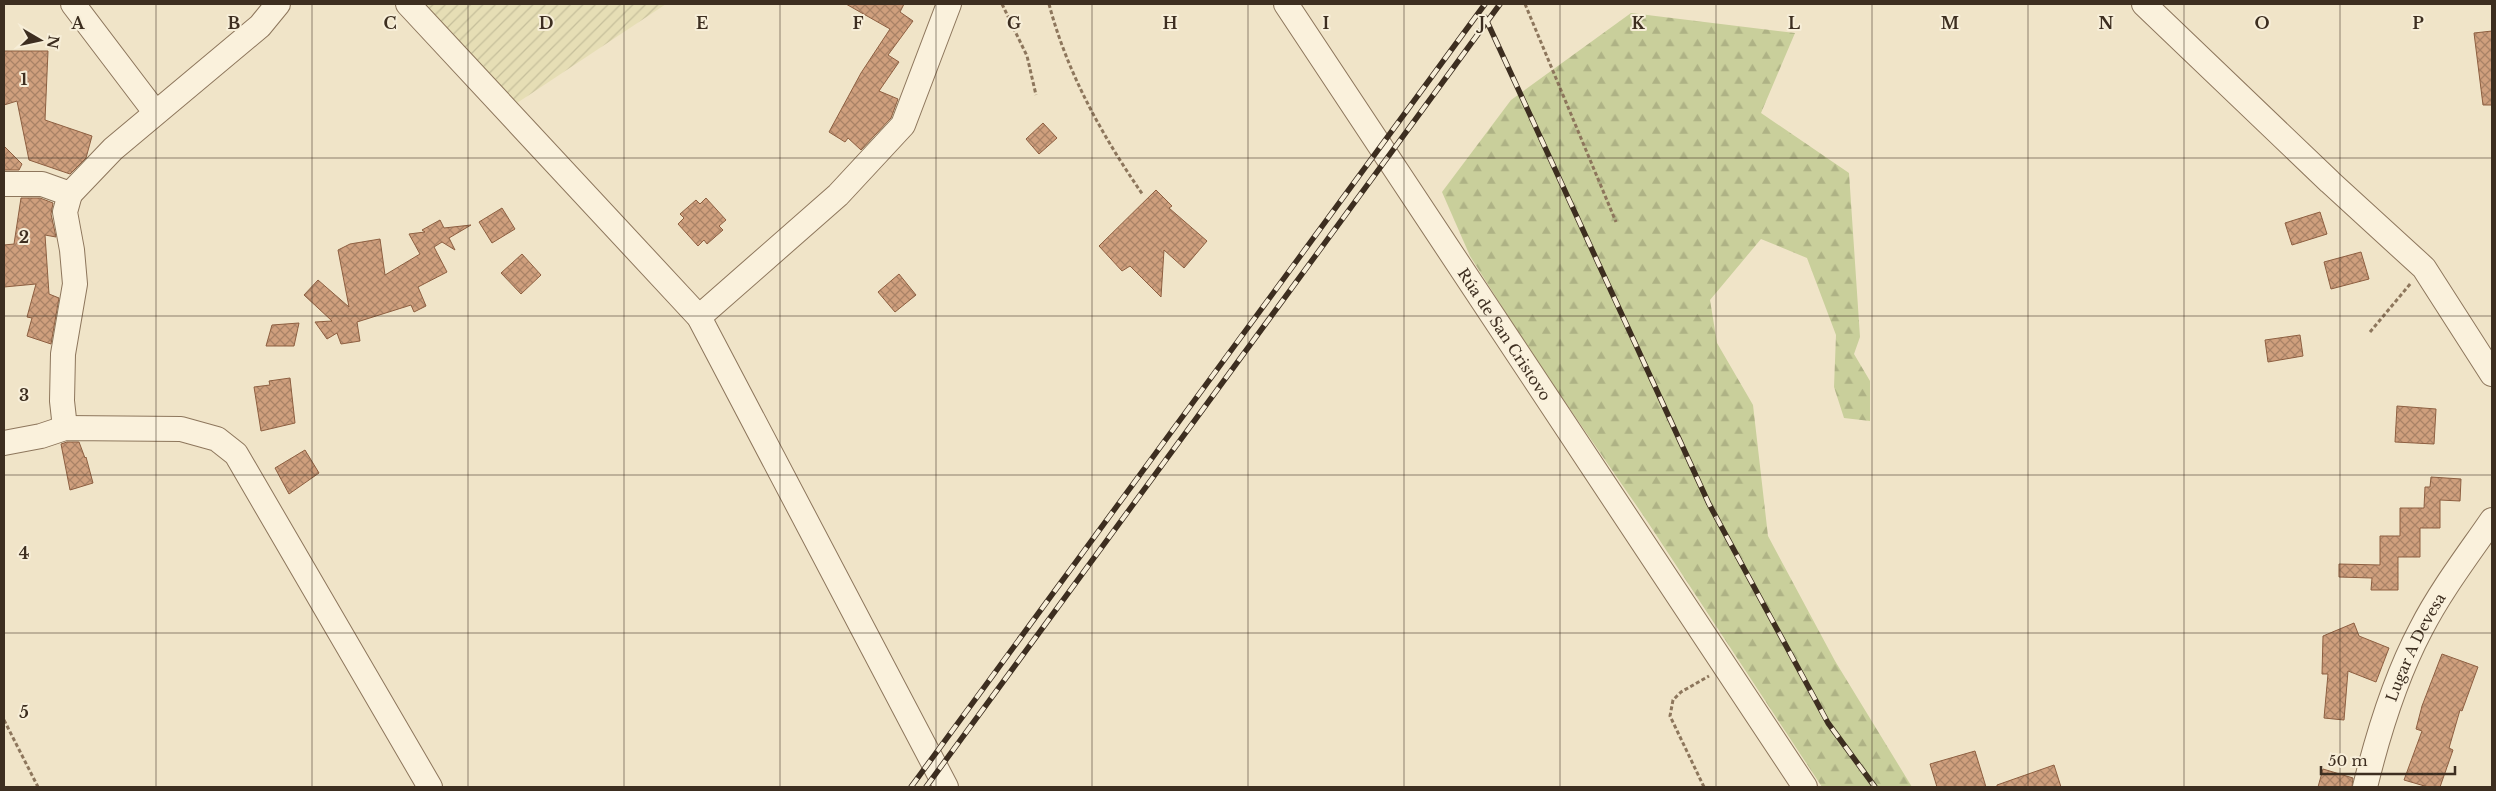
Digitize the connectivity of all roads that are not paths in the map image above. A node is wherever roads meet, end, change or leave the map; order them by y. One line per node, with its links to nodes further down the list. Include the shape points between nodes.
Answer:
1 (73, 4): 7 (street)
2 (278, 4): 7 (street, via 260,26)
3 (408, 4): 10 (street)
4 (949, 4): 10 (street, via 903,126 838,195)
5 (1286, 4): 17 (street, Rúa de San Cristovo)
6 (2144, 4): 11 (street, via 2424,268)
7 (155, 112): 9 (street, via 113,149)
8 (4, 184): 9 (street, via 42,184)
9 (70, 194): 12 (street, via 65,212 75,284 64,354 62,401)
10 (699, 317): 16 (street)
11 (2492, 374)
12 (65, 428): 13 (street); 15 (street, via 180,429 216,439 236,454)
13 (4, 443)
14 (2492, 520): 18 (street, Lugar A Devesa, via 2417,636 2398,681)
15 (430, 787)
16 (946, 787)
17 (1805, 787)
18 (2365, 787)

